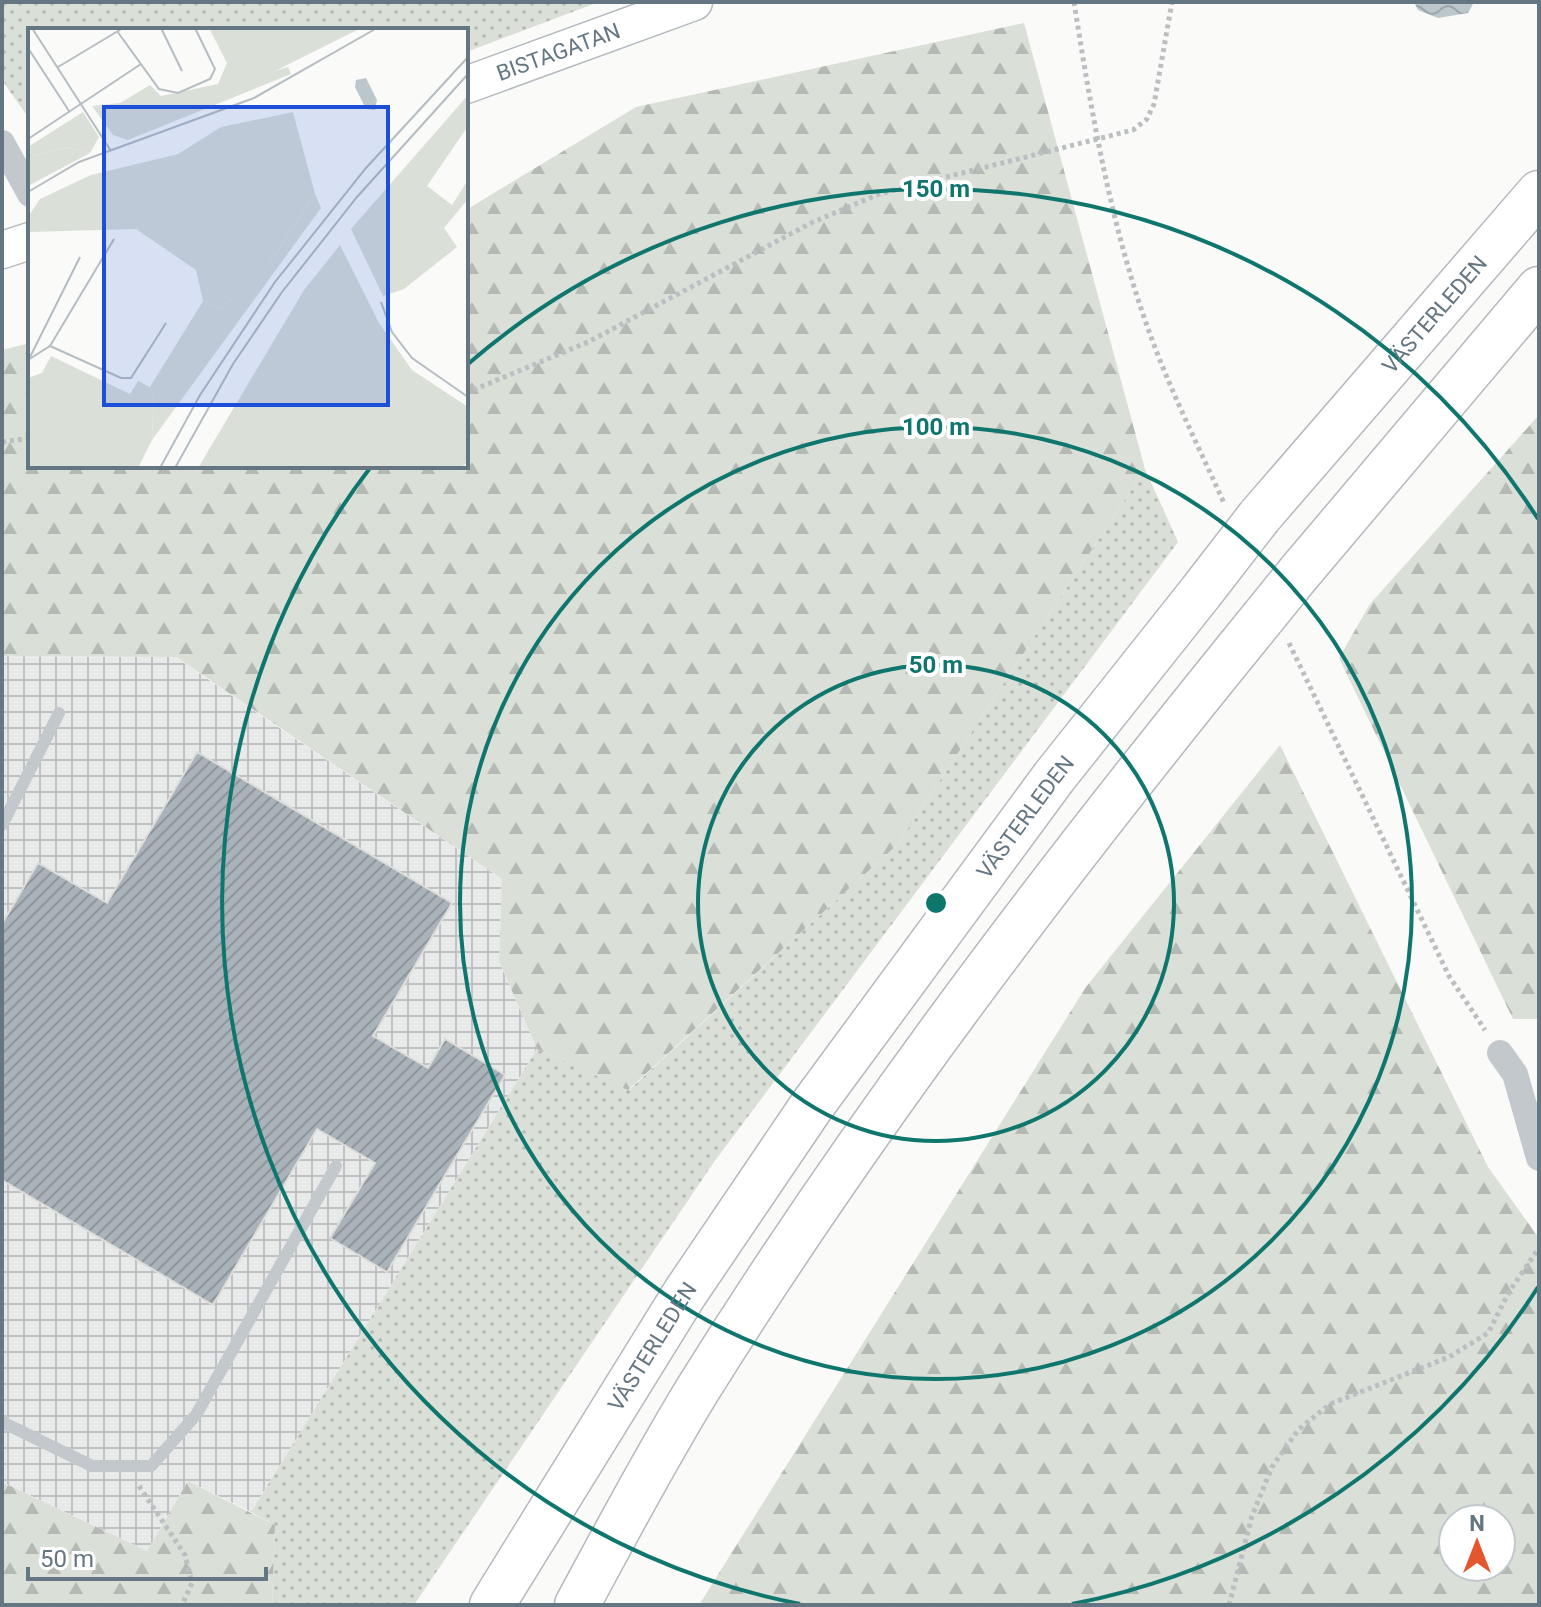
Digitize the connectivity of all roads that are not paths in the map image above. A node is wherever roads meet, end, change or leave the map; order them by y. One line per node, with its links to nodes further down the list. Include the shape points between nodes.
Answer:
1 (694, 2): 2 (street, BISTAGATAN)
2 (468, 84)
3 (2, 143): 4 (street)
4 (28, 190)
5 (1539, 193): 15 (highway, VÄSTERLEDEN, bridge, via 1259,517 1054,777 811,1107 685,1293)
6 (28, 242): 7 (street)
7 (2, 250)
8 (1539, 289): 16 (highway, bridge, via 1110,806 860,1143 699,1388)
9 (59, 713): 10 (lane)
10 (2, 825)
11 (1500, 1053): 12 (street, via 1515,1074)
12 (1539, 1158)
13 (336, 1166): 14 (lane, via 196,1415 151,1466 92,1466)
14 (2, 1422)
15 (492, 1605)
16 (577, 1605)

